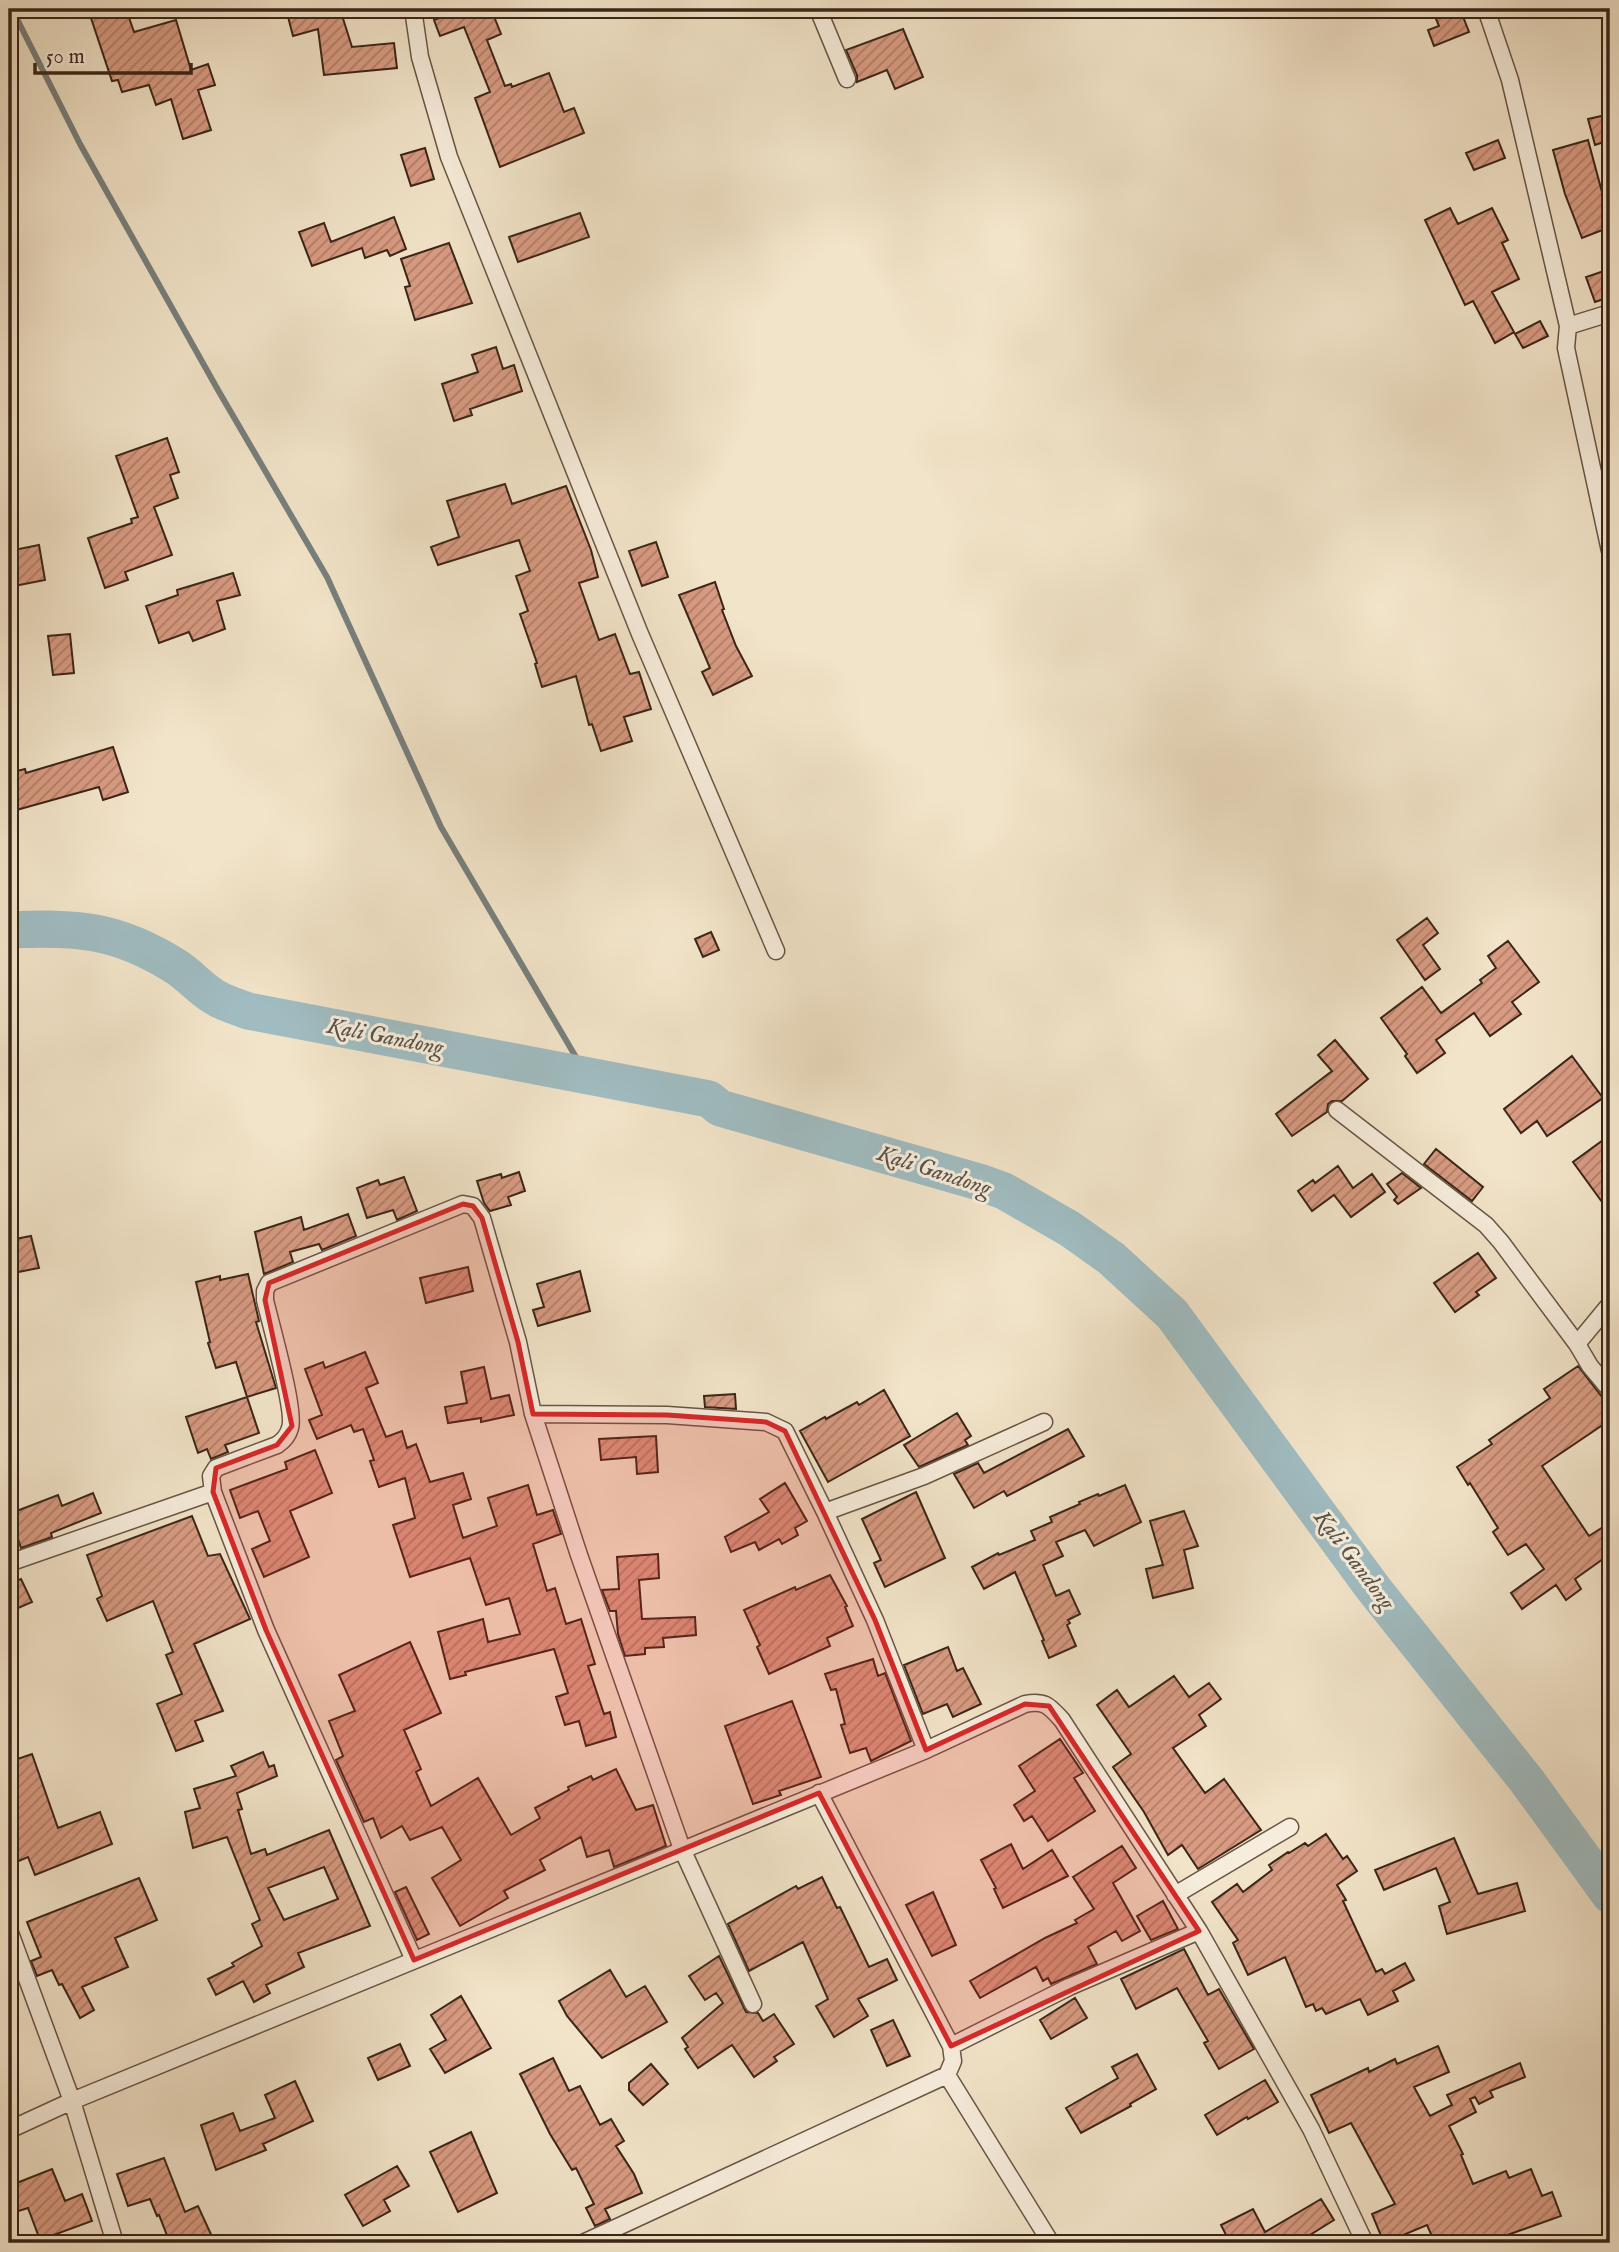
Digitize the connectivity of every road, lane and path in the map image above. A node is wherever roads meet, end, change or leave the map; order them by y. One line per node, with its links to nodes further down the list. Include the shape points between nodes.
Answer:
1 (413, 9): 8 (street, via 421,57 449,157 640,634)
2 (818, 9): 4 (street)
3 (1486, 9): 6 (street, via 1510,80)
4 (847, 79)
5 (1610, 313): 6 (street)
6 (1568, 326): 7 (street, via 1566,348)
7 (1610, 551)
8 (776, 951)
9 (1337, 1110): 11 (street, via 1486,1225)
10 (1610, 1304): 11 (street)
11 (1577, 1344): 12 (street)
12 (1610, 1390)
13 (533, 1414): 15 (street, via 518,1342 482,1218 473,1206 463,1205 269,1283 265,1300 292,1426 277,1445 216,1468 211,1476); 16 (street, via 667,1415 766,1422 785,1431); 21 (street)
14 (1044, 1422): 16 (street, via 924,1476)
15 (213, 1492): 17 (street); 25 (street, via 266,1630)
16 (825, 1511): 18 (street)
17 (9, 1563)
18 (926, 1749): 19 (street); 22 (street, via 1025,1704 1049,1706)
19 (819, 1793): 21 (street); 27 (street)
20 (1290, 1827): 22 (street)
21 (682, 1849): 25 (street); 26 (street)
22 (1175, 1895): 24 (street)
23 (9, 1930): 29 (street)
24 (1199, 1931): 27 (street, via 1069,1987); 34 (street, via 1311,2129)
25 (414, 1960): 29 (street)
26 (753, 2004)
27 (951, 2046): 28 (street, via 953,2061)
28 (947, 2075): 32 (street); 33 (street)
29 (72, 2101): 30 (street); 31 (street)
30 (9, 2130)
31 (115, 2243)
32 (583, 2243)
33 (1051, 2243)
34 (1365, 2243)

